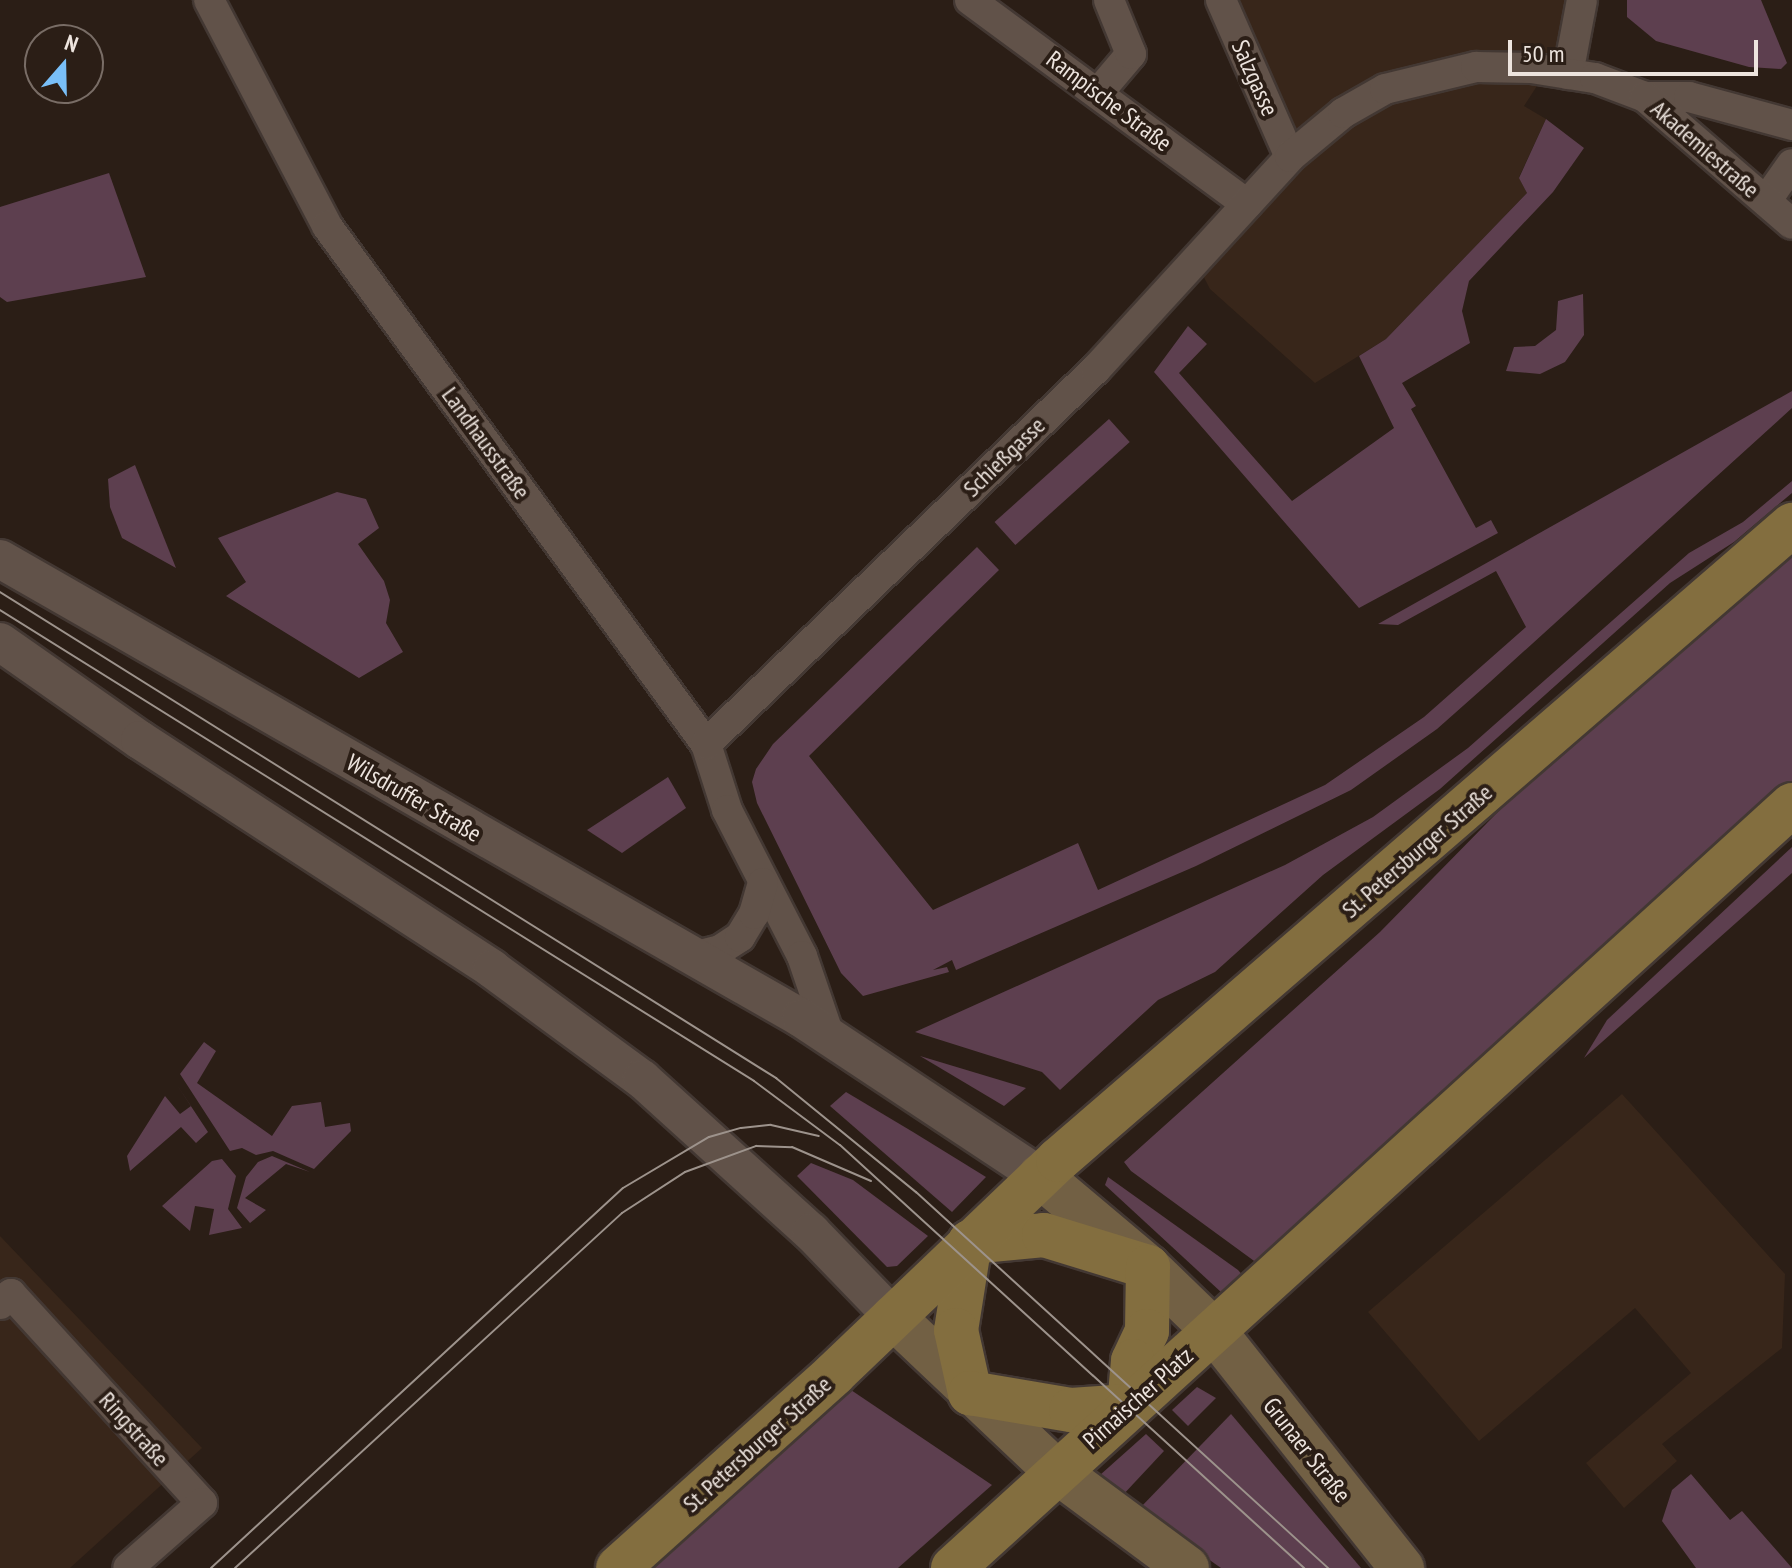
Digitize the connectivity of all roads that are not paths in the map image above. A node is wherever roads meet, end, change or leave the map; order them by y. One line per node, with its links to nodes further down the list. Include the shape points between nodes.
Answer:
1 (209, 0): 18 (street, Landhausstraße, via 327,226)
2 (970, 0): 7 (street, Rampische Straße)
3 (1109, 0): 7 (street, via 1131,54)
4 (1221, 0): 10 (street, Salzgasse)
5 (1582, 0): 6 (street)
6 (1568, 74): 8 (street, Akademiestraße); 10 (street, Akademiestraße, via 1476,67 1397,85 1343,113)
7 (1098, 93): 13 (street, Rampische Straße)
8 (1645, 97): 9 (street, Akademiestraße, via 1689,97); 12 (street, Akademiestraße)
9 (1792, 125)
10 (1290, 157): 13 (street, Schießgasse)
11 (1792, 164): 12 (street, Akademiestraße)
12 (1766, 201): 14 (street, Akademiestraße)
13 (1247, 204): 18 (street, Schießgasse, via 1096,369)
14 (1792, 224)
15 (1792, 525): 23 (main road, St. Petersburger Straße)
16 (0, 559): 21 (street, Wilsdruffer Straße)
17 (0, 642): 27 (street, via 492,969 642,1079 811,1232)
18 (706, 744): 20 (street, Landhausstraße, via 727,810)
19 (1792, 805): 28 (main road)
20 (763, 883): 21 (street, via 740,937 720,950); 22 (street, Landhausstraße, via 802,956)
21 (692, 957): 22 (street, Wilsdruffer Straße)
22 (829, 1035): 23 (street, Pirnaischer Platz)
23 (1040, 1176): 24 (main road); 25 (main road, Pirnaischer Platz)
24 (970, 1242): 25 (main road, via 1044,1235); 27 (main road); 29 (main road, via 956,1330)
25 (1148, 1267): 28 (main road, Pirnaischer Platz); 30 (main road, via 1147,1331 1133,1361)
26 (0, 1304): 32 (street, Ringstraße, via 11,1294 202,1503)
27 (893, 1317): 29 (main road); 33 (main road, St. Petersburger Straße)
28 (1214, 1331): 30 (main road, Pirnaischer Platz); 36 (main road, Grunaer Straße)
29 (970, 1393): 30 (main road, via 1071,1410); 31 (main road)
30 (1129, 1406): 31 (main road, Pirnaischer Platz)
31 (1056, 1471): 34 (main road); 35 (main road)
32 (128, 1568)
33 (618, 1568)
34 (953, 1568)
35 (1187, 1568)
36 (1402, 1568)

